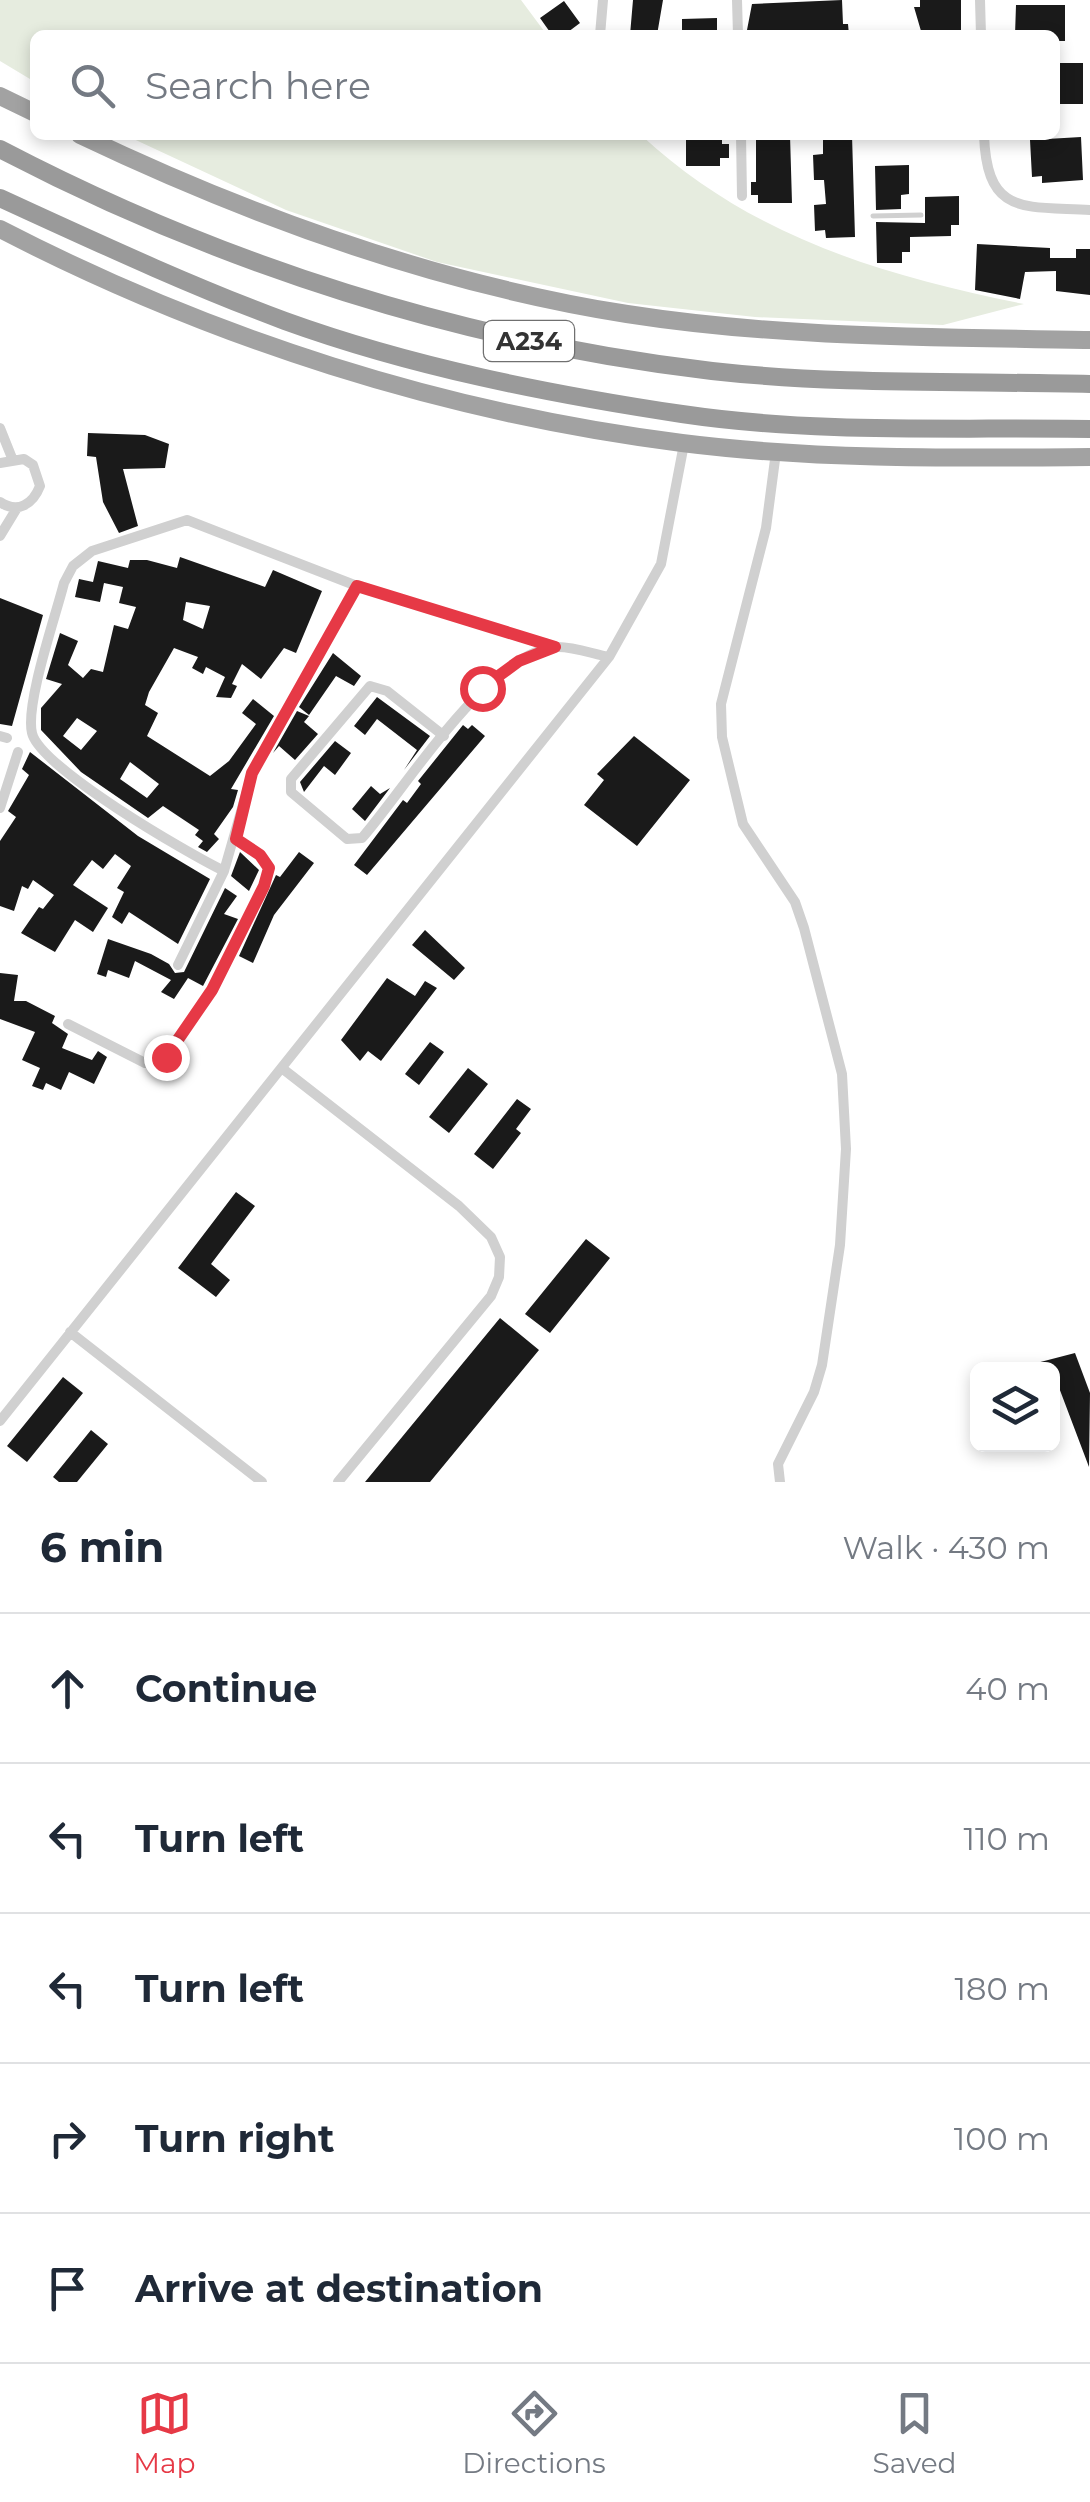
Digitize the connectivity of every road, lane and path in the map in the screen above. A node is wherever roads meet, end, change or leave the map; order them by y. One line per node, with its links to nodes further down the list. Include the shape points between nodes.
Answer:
1 (603, 0): 4 (street)
2 (738, 0): 5 (street)
3 (980, 0): 6 (street)
4 (600, 30)
5 (738, 30)
6 (981, 30)
7 (0, 96): 8 (highway)
8 (30, 111)
9 (92, 140): 19 (highway, via 292,226 434,270 626,314 858,336)
10 (741, 140): 13 (street)
11 (984, 140): 15 (street, via 987,174 1006,201)
12 (0, 148): 20 (highway, A234, via 181,233 319,286 521,339 715,371)
13 (742, 196)
14 (0, 198): 22 (highway, A234, via 286,321 406,359 556,391 685,414 792,422)
15 (1090, 210)
16 (920, 214): 17 (lane)
17 (873, 216)
18 (0, 228): 23 (highway, via 170,308 294,354 429,395)
19 (1090, 340)
20 (1090, 384)
21 (0, 428): 26 (street)
22 (1090, 429)
23 (684, 444): 24 (highway); 33 (street, via 661,564)
24 (776, 451): 25 (highway); 46 (street, via 766,528 722,704 722,737 744,824 795,902 804,928 842,1074 846,1149 822,1365 778,1464)
25 (1090, 457)
26 (12, 458): 27 (street); 29 (street, via 39,474 36,496)
27 (0, 463)
28 (0, 502): 29 (street)
29 (17, 508): 30 (street)
30 (0, 536)
31 (357, 586): 32 (street); 37 (street, via 252,773); 38 (street, via 187,520 92,551 64,583 33,706 36,741 146,828)
32 (555, 647): 33 (street); 34 (street, via 519,661 482,688)
33 (608, 657): 41 (street)
34 (444, 736): 34 (street, via 362,838 347,839 291,792 291,779 370,686 387,691)
35 (18, 752): 36 (street)
36 (0, 808)
37 (236, 839): 38 (street); 40 (street, via 266,861 264,886 212,990 166,1057 145,1063)
38 (224, 871): 39 (street)
39 (178, 965)
40 (68, 1024)
41 (283, 1069): 42 (street); 45 (street, via 459,1206 491,1237 500,1257 491,1296)
42 (70, 1332): 43 (street); 44 (street)
43 (0, 1421)
44 (262, 1482)
45 (338, 1482)
46 (780, 1482)

